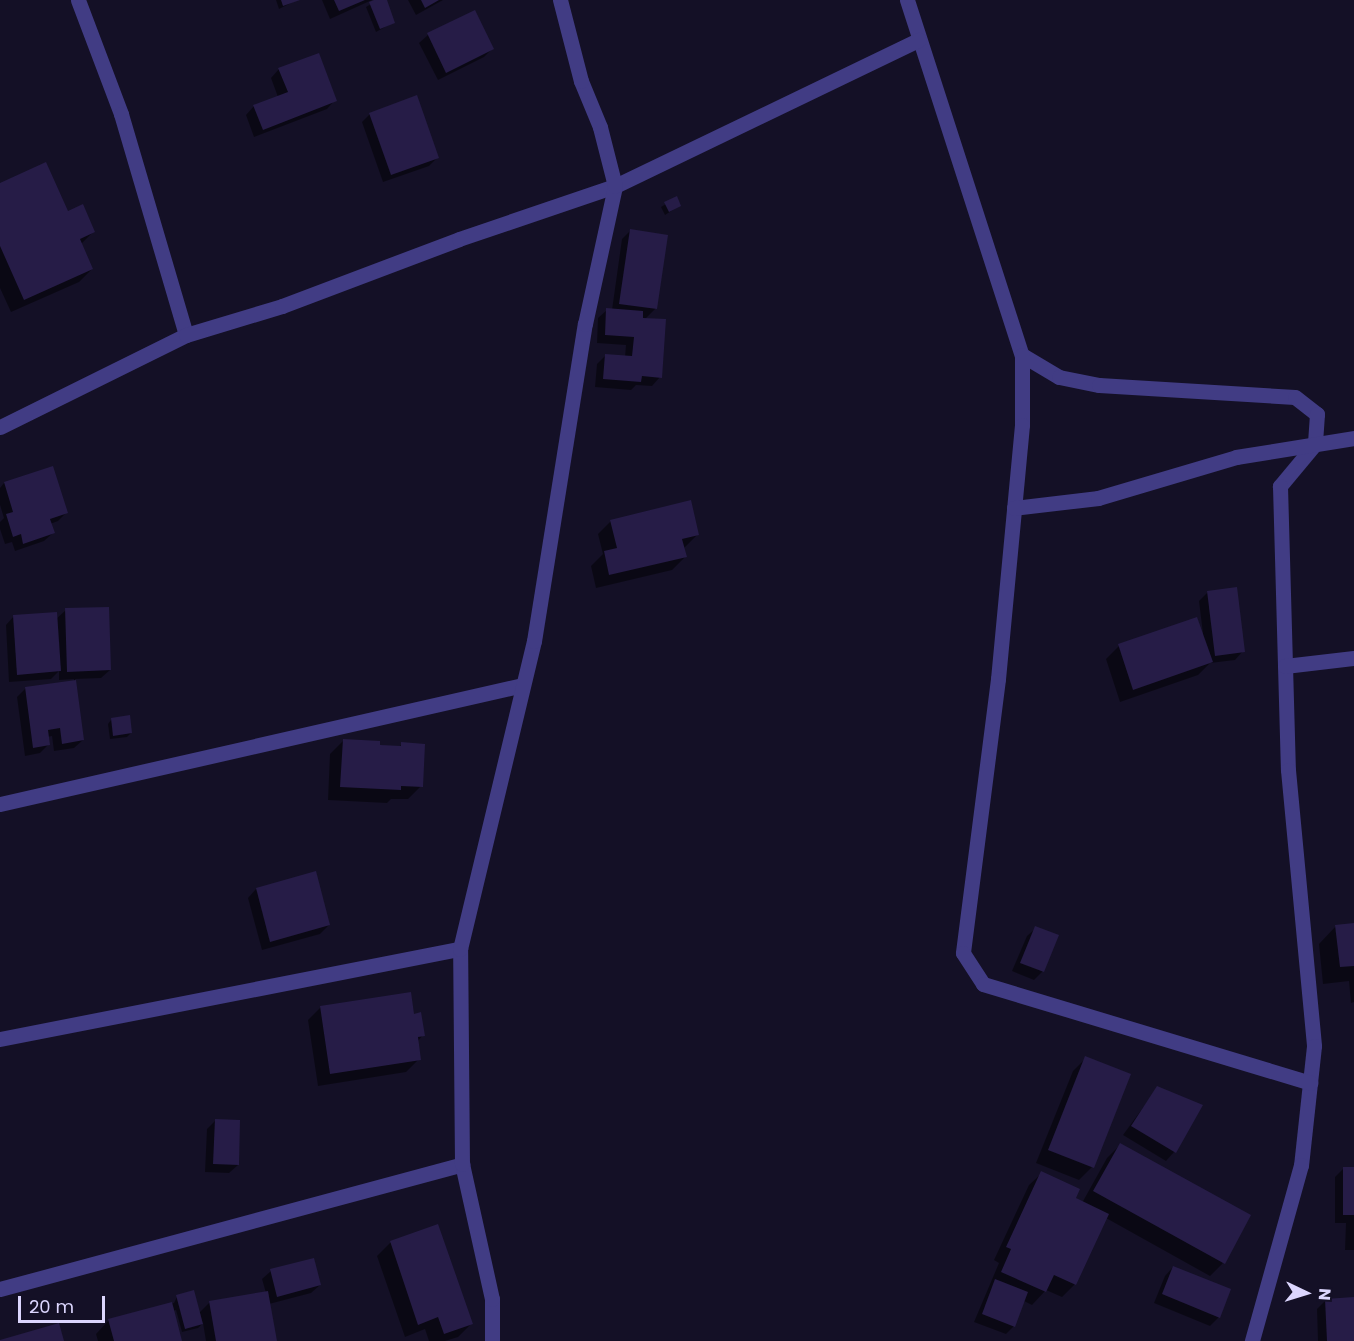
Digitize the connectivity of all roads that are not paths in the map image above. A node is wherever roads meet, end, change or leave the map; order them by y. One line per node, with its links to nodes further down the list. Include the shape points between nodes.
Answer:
1 (78, 0): 6 (street, via 121,114)
2 (560, 0): 5 (street, via 580,81 600,127)
3 (907, 0): 4 (street)
4 (919, 40): 5 (street); 7 (street)
5 (615, 186): 6 (street, via 459,239 282,306); 14 (street, via 585,324)
6 (186, 335): 8 (street)
7 (1022, 355): 10 (street, via 1059,377 1099,385 1295,397 1317,414); 11 (street, via 1022,424)
8 (0, 428)
9 (1354, 438): 10 (street)
10 (1315, 444): 11 (street, via 1236,457 1098,498); 13 (street, via 1280,486)
11 (1014, 508): 18 (street, via 998,679 963,952 983,984)
12 (1354, 658): 13 (street)
13 (1286, 666): 18 (street, via 1288,770 1314,1046)
14 (524, 685): 15 (street); 16 (street)
15 (0, 804)
16 (460, 949): 17 (street); 19 (street)
17 (0, 1039)
18 (1310, 1083): 22 (street, via 1301,1166)
19 (462, 1164): 20 (street); 21 (street, via 492,1299)
20 (0, 1289)
21 (492, 1341)
22 (1252, 1341)

